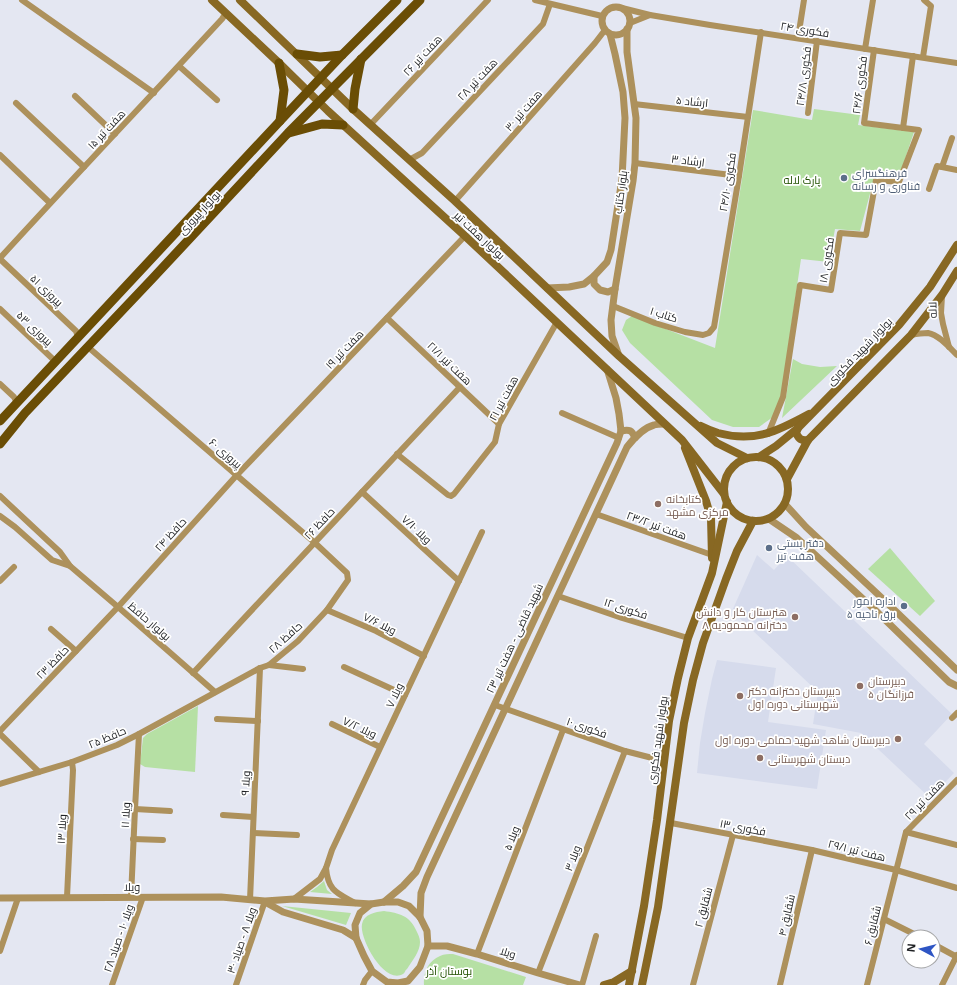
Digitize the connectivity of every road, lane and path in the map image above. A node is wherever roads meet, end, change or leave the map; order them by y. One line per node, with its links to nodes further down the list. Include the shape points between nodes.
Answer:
1 (22, 0): 35 (street)
2 (212, 0): 14 (main road, بولوار هفت تیر)
3 (240, 0): 24 (main road, بولوار هفت تیر)
4 (397, 0): 25 (main road, بولوار پیروزی)
5 (420, 0): 28 (main road, بولوار پیروزی)
6 (488, 0): 46 (street, هفت تیر ۲۶)
7 (535, 0): 12 (street)
8 (607, 0): 15 (street)
9 (804, 0): 20 (street)
10 (873, 0): 22 (street)
11 (924, 0): 27 (street, via 931,6)
12 (550, 4): 15 (street); 52 (street, هفت تیر ۲۸, via 543,24 422,153)
13 (622, 4): 15 (street, via 611,7); 16 (street, فکوری ۲۴); 17 (street, via 629,16)
14 (226, 13): 29 (main road, بولوار هفت تیر); 31 (street, هفت تیر ۱۵)
15 (604, 13): 18 (street, via 601,21)
16 (650, 15): 17 (street); 19 (street, فکوری ۲۴)
17 (628, 26): 18 (street, via 616,35); 40 (street, بلوار کتاب, via 627,52)
18 (607, 32): 59 (street, هفت تیر ۳۰); 65 (street, بلوار کتاب, via 615,54 623,92 625,118 622,179 611,250 606,262)
19 (761, 32): 20 (street, فکوری ۲۴); 43 (street, فکوری ۲۴/۱۰)
20 (798, 38): 21 (street, فکوری ۲۴)
21 (817, 41): 22 (street, فکوری ۲۴); 42 (street, فکوری ۲۴/۸)
22 (865, 49): 23 (street, فکوری ۲۴)
23 (874, 50): 26 (street, فکوری ۲۴); 47 (street, فکوری ۲۴/۶, via 864,122)
24 (297, 54): 25 (main road); 32 (main road, بولوار هفت تیر)
25 (342, 55): 32 (main road, بولوار پیروزی)
26 (913, 56): 27 (street, فکوری ۲۴); 47 (street)
27 (923, 58): 30 (street, فکوری ۲۴)
28 (362, 60): 33 (main road, بولوار پیروزی); 41 (main road)
29 (280, 63): 34 (main road, بولوار هفت تیر); 44 (main road, via 284,90)
30 (957, 63)
31 (179, 66): 35 (street, هفت تیر ۱۵); 37 (street)
32 (322, 78): 33 (main road, بولوار هفت تیر); 34 (main road, بولوار پیروزی)
33 (332, 89): 38 (main road, بولوار پیروزی); 41 (main road, بولوار هفت تیر)
34 (309, 91): 38 (main road, بولوار هفت تیر); 44 (main road, بولوار پیروزی)
35 (154, 93): 49 (street, هفت تیر ۱۵)
36 (75, 96): 49 (street)
37 (217, 100)
38 (319, 102): 45 (main road, بولوار هفت تیر); 48 (main road, بولوار پیروزی)
39 (16, 103): 54 (street)
40 (634, 104): 43 (street, ارشاد ۵); 53 (street, بلوار کتاب)
41 (352, 109): 46 (main road, بولوار هفت تیر)
42 (808, 113)
43 (748, 117): 57 (street, فکوری ۲۴/۱۰)
44 (280, 121): 75 (main road, بولوار پیروزی)
45 (343, 125): 48 (main road, via 322,124); 61 (main road, بولوار هفت تیر)
46 (370, 125): 52 (main road, بولوار هفت تیر)
47 (903, 128): 93 (street, فکوری ١٨, via 919,130 899,182 876,180 866,235 840,233 831,290 800,285 783,397)
48 (288, 133): 76 (main road, بولوار پیروزی)
49 (115, 134): 54 (street, هفت تیر ۱۵)
50 (952, 138): 55 (street)
51 (0, 155): 60 (street)
52 (409, 160): 59 (main road, بولوار هفت تیر)
53 (635, 163): 57 (street, ارشاد ۳); 67 (street, بلوار کتاب)
54 (84, 167): 60 (street, هفت تیر ۱۵)
55 (939, 167): 56 (street); 58 (street)
56 (957, 170)
57 (739, 176): 73 (street, فکوری ۲۴/۱۰, via 714,327)
58 (929, 188)
59 (454, 201): 66 (main road, بولوار هفت تیر)
60 (50, 203): 63 (street, هفت تیر ۱۵)
61 (465, 236): 71 (street, هفت تیر ۱۹); 72 (main road, بولوار هفت تیر)
62 (957, 245): 85 (main road, بولوار شهید فکوری, via 930,287 899,325)
63 (0, 259): 75 (street, پیروزی ۵۱, via 76,330)
64 (957, 271): 68 (main road)
65 (594, 276): 66 (street, بلوار کتاب, via 584,284); 67 (street, via 594,284 600,290 608,292)
66 (547, 288): 79 (main road, بولوار هفت تیر)
67 (615, 289): 69 (street, بلوار کتاب)
68 (942, 295): 74 (main road); 77 (street, لاله, via 941,313)
69 (613, 306): 73 (street, کتاب ۱, via 685,332 703,335); 79 (street, بلوار کتاب, via 612,336)
70 (0, 309): 80 (street, پیروزی ۵۳)
71 (387, 318): 83 (street, هفت تیر ۲۱/۱); 102 (street, هفت تیر ۱۹)
72 (557, 322): 81 (main road, بولوار هفت تیر); 88 (street, هفت تیر ۲۱)
73 (709, 333)
74 (911, 335): 77 (street, لاله, via 927,333); 97 (main road)
75 (78, 337): 80 (main road, بولوار پیروزی)
76 (88, 347): 98 (main road, بولوار پیروزی, via 25,413); 102 (street, پیروزی ۶۰)
77 (949, 347): 78 (street, لاله)
78 (957, 355)
79 (619, 356): 90 (main road, بولوار هفت تیر)
80 (56, 362): 84 (main road, بولوار پیروزی)
81 (607, 369): 89 (main road, بولوار هفت تیر); 92 (street, شهید قاضی - هفت تیر ۲۳, via 616,398)
82 (0, 384): 84 (street)
83 (460, 387): 88 (street, هفت تیر ۲۱/۱); 99 (street, حافظ ۲۶)
84 (17, 403): 87 (main road, بولوار پیروزی)
85 (818, 408): 91 (main road, بولوار شهید فکوری); 93 (main road)
86 (562, 413): 94 (street)
87 (0, 421)
88 (499, 424): 99 (street, هفت تیر ۲۱, via 495,442 451,496)
89 (664, 424): 95 (street, شهید قاضی - هفت تیر ۲۳, via 647,428); 96 (main road, بولوار هفت تیر)
90 (696, 425): 93 (main road, via 736,436); 101 (main road, بولوار هفت تیر, via 718,443)
91 (798, 428): 97 (main road, via 798,438); 100 (main road, بولوار شهید فکوری)
92 (621, 431): 94 (street, شهید قاضی - هفت تیر ۲۳); 95 (street, via 630,431)
93 (768, 434)
94 (619, 438): 139 (street, شهید قاضی - هفت تیر ۲۳)
95 (635, 438): 108 (street, شهید قاضی - هفت تیر ۲۳, via 627,447)
96 (682, 440): 106 (main road, بولوار هفت تیر); 114 (main road, via 711,518)
97 (808, 440): 103 (main road)
98 (0, 444)
99 (397, 454): 104 (street, حافظ ۲۶)
100 (759, 457): 101 (main road); 103 (main road, via 777,464)
101 (747, 458): 106 (main road, via 731,468 726,477)
102 (236, 476): 113 (street, پیروزی ۶۰); 123 (street, حافظ ۲۴)
103 (787, 479): 107 (main road, via 789,488)
104 (362, 492): 113 (street, حافظ ۲۶); 120 (street, ویلا ۷/۱۰)
105 (0, 496): 115 (street, via 60,552)
106 (726, 498): 111 (main road, via 731,509 738,515); 117 (main road, بولوار شهید فکوری)
107 (785, 504): 110 (main road); 122 (street)
108 (596, 514): 114 (street, هفت تیر ۲۳/۲); 121 (street, شهید قاضی - هفت تیر ۲۳)
109 (0, 516): 115 (street, via 15,526 52,560)
110 (769, 519): 111 (main road); 124 (street, via 797,538)
111 (753, 521): 159 (main road, via 737,551 703,643 684,723)
112 (482, 532): 120 (street, ویلا ۷)
113 (314, 542): 118 (street, پیروزی ۶۰); 135 (street, حافظ ۲۶)
114 (712, 555): 117 (main road)
115 (70, 566): 123 (street, بولوار حافظ)
116 (14, 567): 119 (street)
117 (712, 573): 127 (main road, بولوار شهید فکوری)
118 (348, 576): 125 (street, حافظ ۲۸, via 348,580)
119 (0, 581)
120 (459, 581): 129 (street, ویلا ۷)
121 (558, 596): 127 (street, فکوری ۱۲); 140 (street, شهید قاضی - هفت تیر ۲۳)
122 (884, 600): 124 (street); 134 (street)
123 (118, 607): 128 (street, حافظ ۲۳); 135 (street, بولوار حافظ)
124 (874, 609): 136 (street, via 949,682)
125 (326, 610): 129 (street, ویلا ۷/۶, via 376,631); 130 (street, حافظ ۲۸, via 298,641)
126 (51, 629): 128 (street)
127 (688, 638): 150 (main road, بولوار شهید فکوری, via 669,722)
128 (76, 651): 145 (street, حافظ ۲۳)
129 (424, 656): 138 (street, ویلا ۷)
130 (269, 665): 132 (street, حافظ ۲۸); 133 (street)
131 (344, 667): 138 (street)
132 (260, 668): 137 (street, حافظ ۲۸); 142 (street, ویلا ۹)
133 (303, 669)
134 (957, 670)
135 (193, 672): 137 (street, بولوار حافظ)
136 (957, 686)
137 (215, 692): 147 (street, حافظ ۲۵)
138 (405, 695): 148 (street, ویلا ۷)
139 (495, 705): 140 (street, فکوری ۱۰); 179 (street, شهید قاضی - هفت تیر ۲۳, via 416,872)
140 (505, 708): 144 (street, فکوری ۱۰); 182 (street, شهید قاضی - هفت تیر ۲۳, via 427,877 421,893)
141 (217, 719): 142 (street)
142 (258, 721): 158 (street, ویلا ۹)
143 (332, 724): 148 (street, ویلا ۷/۲)
144 (563, 730): 149 (street, فکوری ۱۰); 190 (street, ویلا ۵)
145 (0, 731)
146 (0, 734): 152 (street)
147 (139, 734): 151 (street, حافظ ۲۵); 155 (street, ویلا ۱۱)
148 (380, 747): 168 (street, ویلا ۷)
149 (625, 751): 150 (street, فکوری ۱۰); 194 (street, ویلا ۳)
150 (664, 761): 193 (main road, بولوار شهید فکوری, via 644,906)
151 (72, 762): 152 (street, حافظ ۲۵); 175 (street, ویلا ۱۳)
152 (39, 772): 154 (street, حافظ ۲۵)
153 (957, 780): 160 (street, هفت تیر ۲۹)
154 (0, 784)
155 (135, 809): 156 (street); 164 (street, ویلا ۱۱)
156 (170, 811)
157 (223, 816): 158 (street)
158 (253, 817): 161 (street, ویلا ۹)
159 (671, 823): 163 (street, فکوری ۱۳); 202 (main road, via 658,907)
160 (906, 832): 166 (street); 169 (street, شقایق ۶)
161 (252, 833): 162 (street); 177 (street, ویلا ۹)
162 (297, 835)
163 (733, 835): 167 (street, فکوری ۱۳); 203 (street, شقایق ۲)
164 (133, 839): 165 (street); 171 (street, ویلا ۱۱)
165 (164, 840)
166 (957, 845)
167 (812, 850): 169 (street, هفت تیر ۲۹/۱); 204 (street, شقایق ۴)
168 (326, 868): 176 (street, ویلا ۷, via 320,879); 180 (street, via 326,876 335,892)
169 (896, 870): 170 (street, هفت تیر ۲۹/۱); 183 (street, شقایق ۶)
170 (957, 888)
171 (131, 897): 172 (street, ویلا); 175 (street, ویلا)
172 (143, 897): 177 (street, ویلا, via 221,897); 196 (street, ویلا ۱۰ - صیاد ۲۸)
173 (0, 898): 174 (street, ویلا)
174 (18, 898): 175 (street, ویلا); 189 (street)
175 (67, 898)
176 (294, 899): 178 (street, ویلا); 180 (street, ویلا)
177 (250, 900): 178 (street, ویلا)
178 (264, 901): 186 (street, ویلا, via 283,912 343,930); 197 (street, ویلا ۸ - صیاد ۳۰)
179 (384, 902): 181 (street); 182 (street, via 398,902 409,906)
180 (355, 903): 181 (street, ویلا)
181 (371, 904): 186 (street, via 360,913 355,925)
182 (420, 917): 187 (street, via 427,932)
183 (884, 919): 184 (street); 205 (street, شقایق ۶)
184 (904, 929)
185 (596, 936): 199 (street)
186 (356, 938): 192 (street)
187 (428, 946): 190 (street, ویلا, via 447,946); 195 (street)
188 (941, 948): 191 (street)
189 (0, 951)
190 (477, 954): 194 (street, ویلا)
191 (957, 956): 206 (street)
192 (372, 971): 195 (street, via 387,982); 198 (street)
193 (632, 971): 200 (main road); 201 (main road, بولوار شهید فکوری)
194 (538, 973): 199 (street, ویلا)
195 (410, 983)
196 (112, 985)
197 (236, 985)
198 (363, 985)
199 (581, 985)
200 (604, 985)
201 (629, 985)
202 (642, 985)
203 (693, 985)
204 (780, 985)
205 (867, 985)
206 (942, 985)

